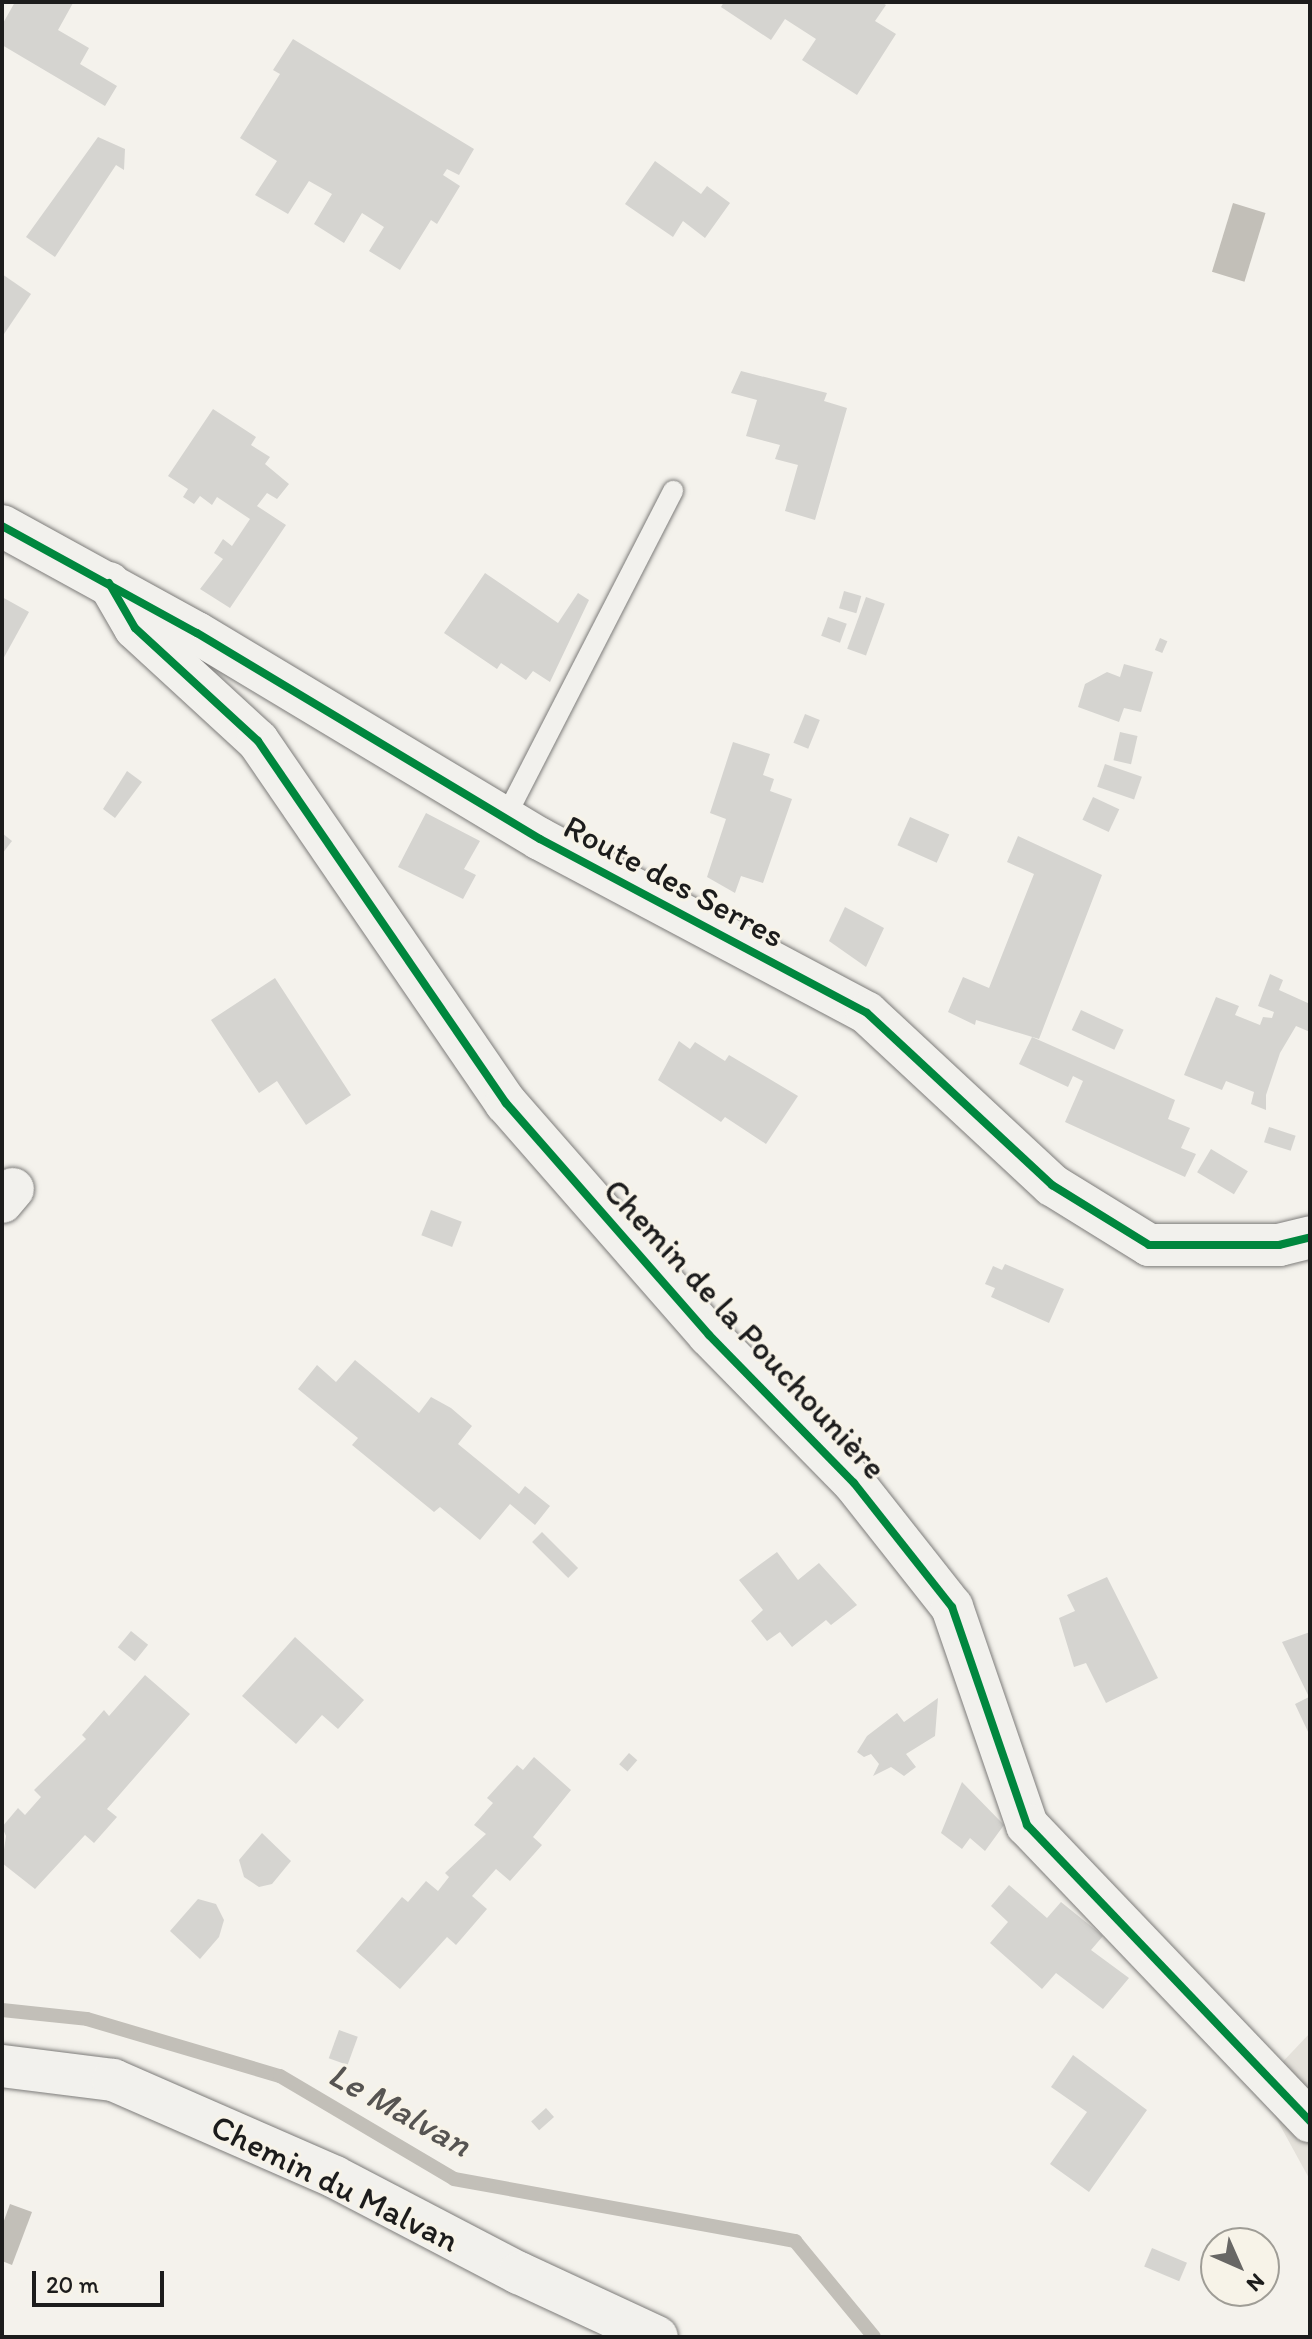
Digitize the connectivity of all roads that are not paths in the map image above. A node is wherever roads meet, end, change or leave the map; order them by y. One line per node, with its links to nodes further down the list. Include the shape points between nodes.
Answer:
1 (673, 491): 4 (lane)
2 (2, 526): 3 (street, Route des Serres)
3 (109, 583): 4 (street, Route des Serres); 7 (street, Chemin de la Pouchounière, via 135,628 258,741 506,1103 709,1335 854,1483 952,1607 1027,1825)
4 (505, 818): 5 (street, Route des Serres, via 867,1013 1052,1185 1149,1245 1279,1245)
5 (1310, 1237)
6 (2, 2066): 8 (street, Chemin du Malvan, via 113,2080 335,2177 519,2273)
7 (1310, 2121)
8 (657, 2337)

